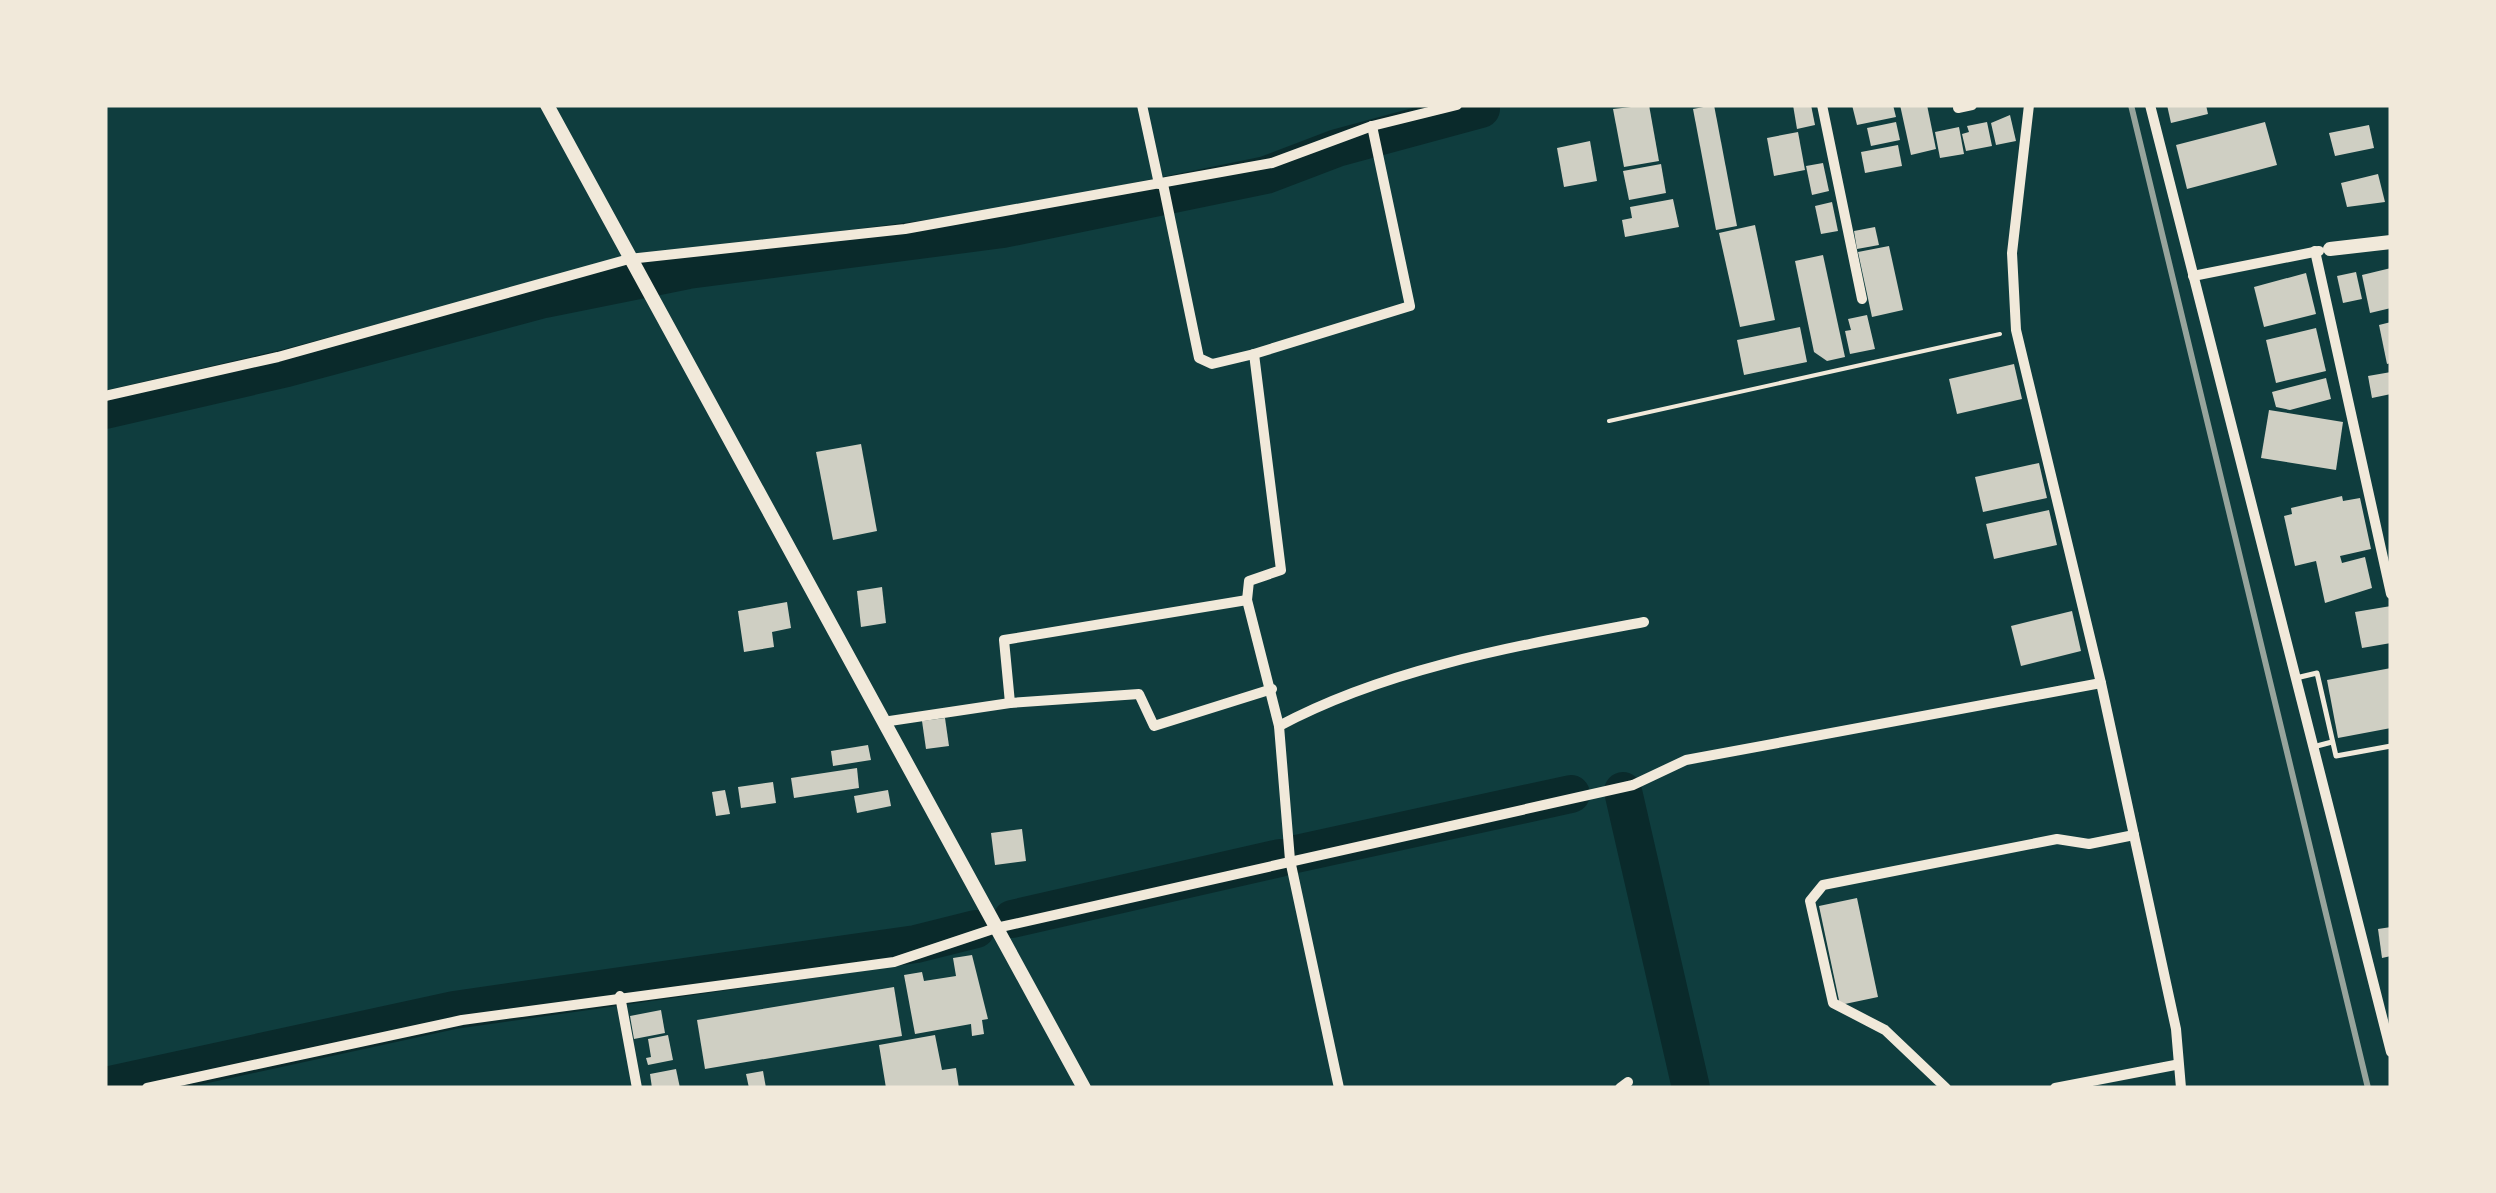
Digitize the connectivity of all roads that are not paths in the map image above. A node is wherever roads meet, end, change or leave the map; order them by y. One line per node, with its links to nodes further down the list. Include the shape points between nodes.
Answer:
1 (547, 105): 13 (street)
2 (1142, 105): 10 (street)
3 (1457, 105): 9 (street)
4 (1822, 105): 15 (street)
5 (1972, 105): 8 (street)
6 (2029, 105): 22 (street, via 2012,253 2016,330)
7 (2150, 105): 14 (street)
8 (1958, 108)
9 (1372, 126): 10 (street, via 1272,164); 16 (street, via 1410,306)
10 (1161, 184): 13 (street, via 905,229); 16 (street, via 1199,358 1212,364)
11 (2391, 242): 12 (street)
12 (2322, 250): 14 (street); 18 (street)
13 (629, 260): 17 (street, via 278,357); 25 (street)
14 (2193, 276): 21 (street)
15 (1862, 298)
16 (1254, 354): 19 (street, via 1281,570 1249,581)
17 (105, 396)
18 (2391, 594)
19 (1247, 600): 23 (street); 24 (street, via 1004,640)
20 (1644, 622): 26 (street, via 1449,665 1326,700)
21 (2296, 678): 27 (lane, via 2317,673); 29 (street)
22 (2100, 683): 30 (street); 31 (street, via 1686,760 1633,786)
23 (1272, 689): 24 (street, via 1154,726 1138,694); 26 (street)
24 (1010, 703): 25 (street)
25 (883, 722): 32 (street)
26 (1278, 726): 31 (street)
27 (2332, 742): 28 (lane, via 2336,756); 29 (lane)
28 (2391, 746)
29 (2314, 747): 34 (street)
30 (2134, 834): 36 (street, via 2176,1028); 41 (street, via 2089,844 2057,839 1823,885 1810,901 1833,1003 1885,1030)
31 (1290, 860): 32 (street); 40 (street)
32 (996, 928): 33 (street, via 894,962); 39 (street)
33 (620, 996): 37 (street, via 462,1020); 38 (street)
34 (2387, 1020): 35 (street)
35 (2391, 1052)
36 (2176, 1065): 42 (street); 43 (street)
37 (147, 1088)
38 (638, 1088)
39 (1084, 1088)
40 (1339, 1088)
41 (1946, 1088)
42 (2055, 1088)
43 (2180, 1088)

